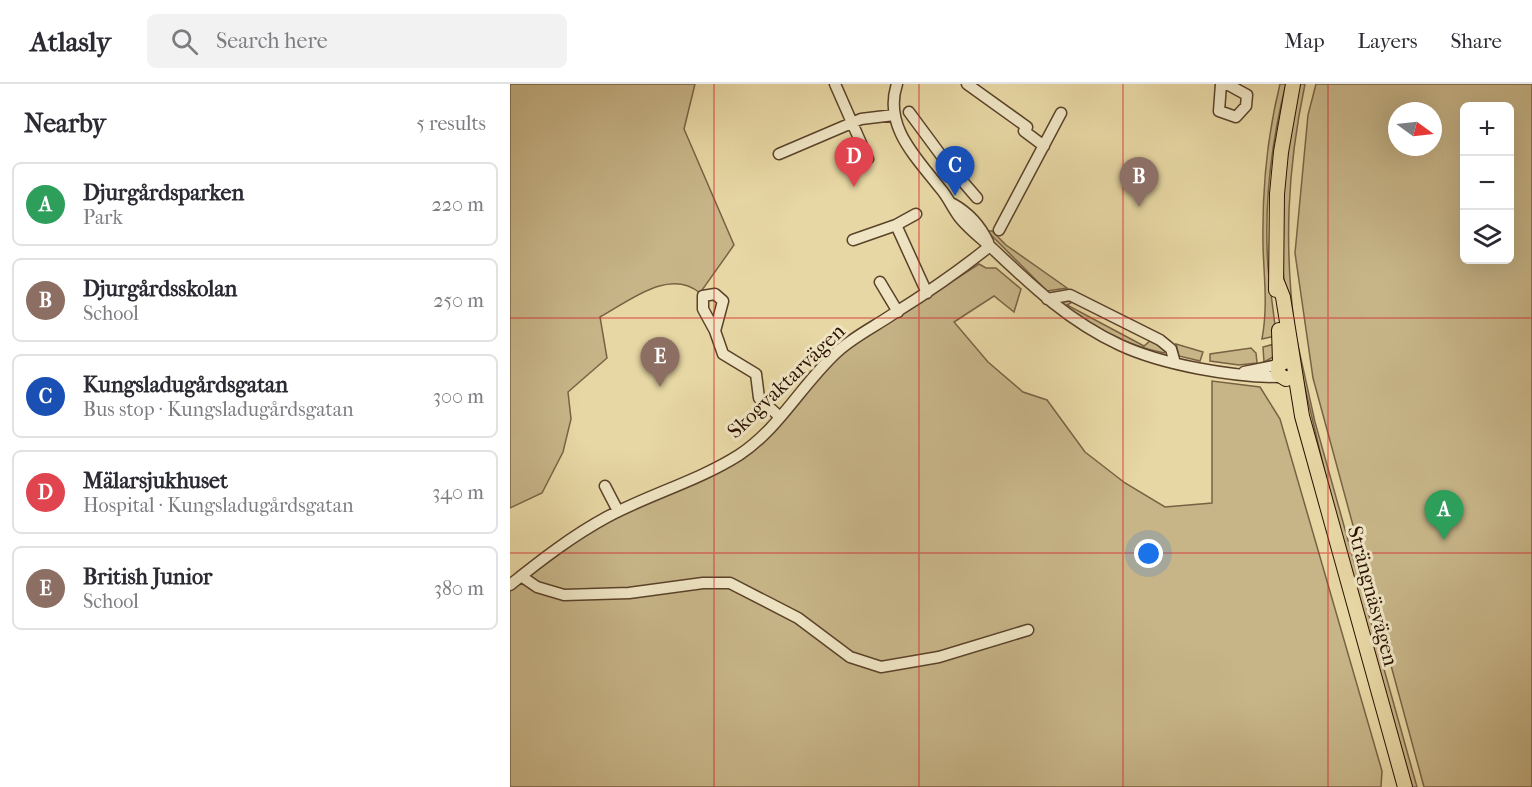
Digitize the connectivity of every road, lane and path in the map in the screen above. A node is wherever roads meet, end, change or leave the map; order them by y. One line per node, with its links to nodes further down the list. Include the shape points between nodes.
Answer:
1 (835, 84): 10 (street)
2 (897, 84): 9 (street)
3 (967, 84): 11 (street)
4 (1221, 84): 5 (street, via 1219,111 1236,117 1246,106 1247,95)
5 (1227, 84)
6 (1293, 84): 28 (main road, Strängnäsvägen, via 1276,194 1277,282 1283,297)
7 (909, 112): 13 (street)
8 (1061, 113): 11 (street)
9 (894, 115): 10 (street); 15 (street, via 899,133)
10 (852, 123): 12 (street); 14 (street)
11 (1044, 146): 19 (street)
12 (779, 154)
13 (941, 156): 15 (street); 16 (street)
14 (868, 159)
15 (926, 169): 21 (street, via 959,217)
16 (977, 198)
17 (916, 214): 18 (street)
18 (896, 225): 20 (street); 23 (street)
19 (999, 230)
20 (853, 240)
21 (990, 246): 23 (street, Skogvaktarvägen); 24 (street)
22 (880, 282): 25 (street)
23 (927, 293): 25 (street, Skogvaktarvägen)
24 (1047, 299): 27 (street, via 1086,328 1122,346); 27 (street, via 1070,295 1160,340 1171,349)
25 (898, 312): 29 (street, Skogvaktarvägen, via 837,352)
26 (715, 331): 29 (street, via 723,354 756,374 759,398)
27 (1175, 363): 28 (street, via 1242,373)
28 (1285, 370): 35 (main road, Strängnäsvägen, via 1302,416)
29 (780, 417): 31 (street, Skogvaktarvägen, via 757,441 719,467)
30 (605, 486): 31 (street)
31 (618, 511): 32 (street, Skogvaktarvägen, via 578,534)
32 (521, 576): 33 (street, Skogvaktarvägen); 34 (street, via 537,587 564,595 730,583 798,618 850,657 882,667 939,657)
33 (510, 585)
34 (1028, 630)
35 (1405, 787)

